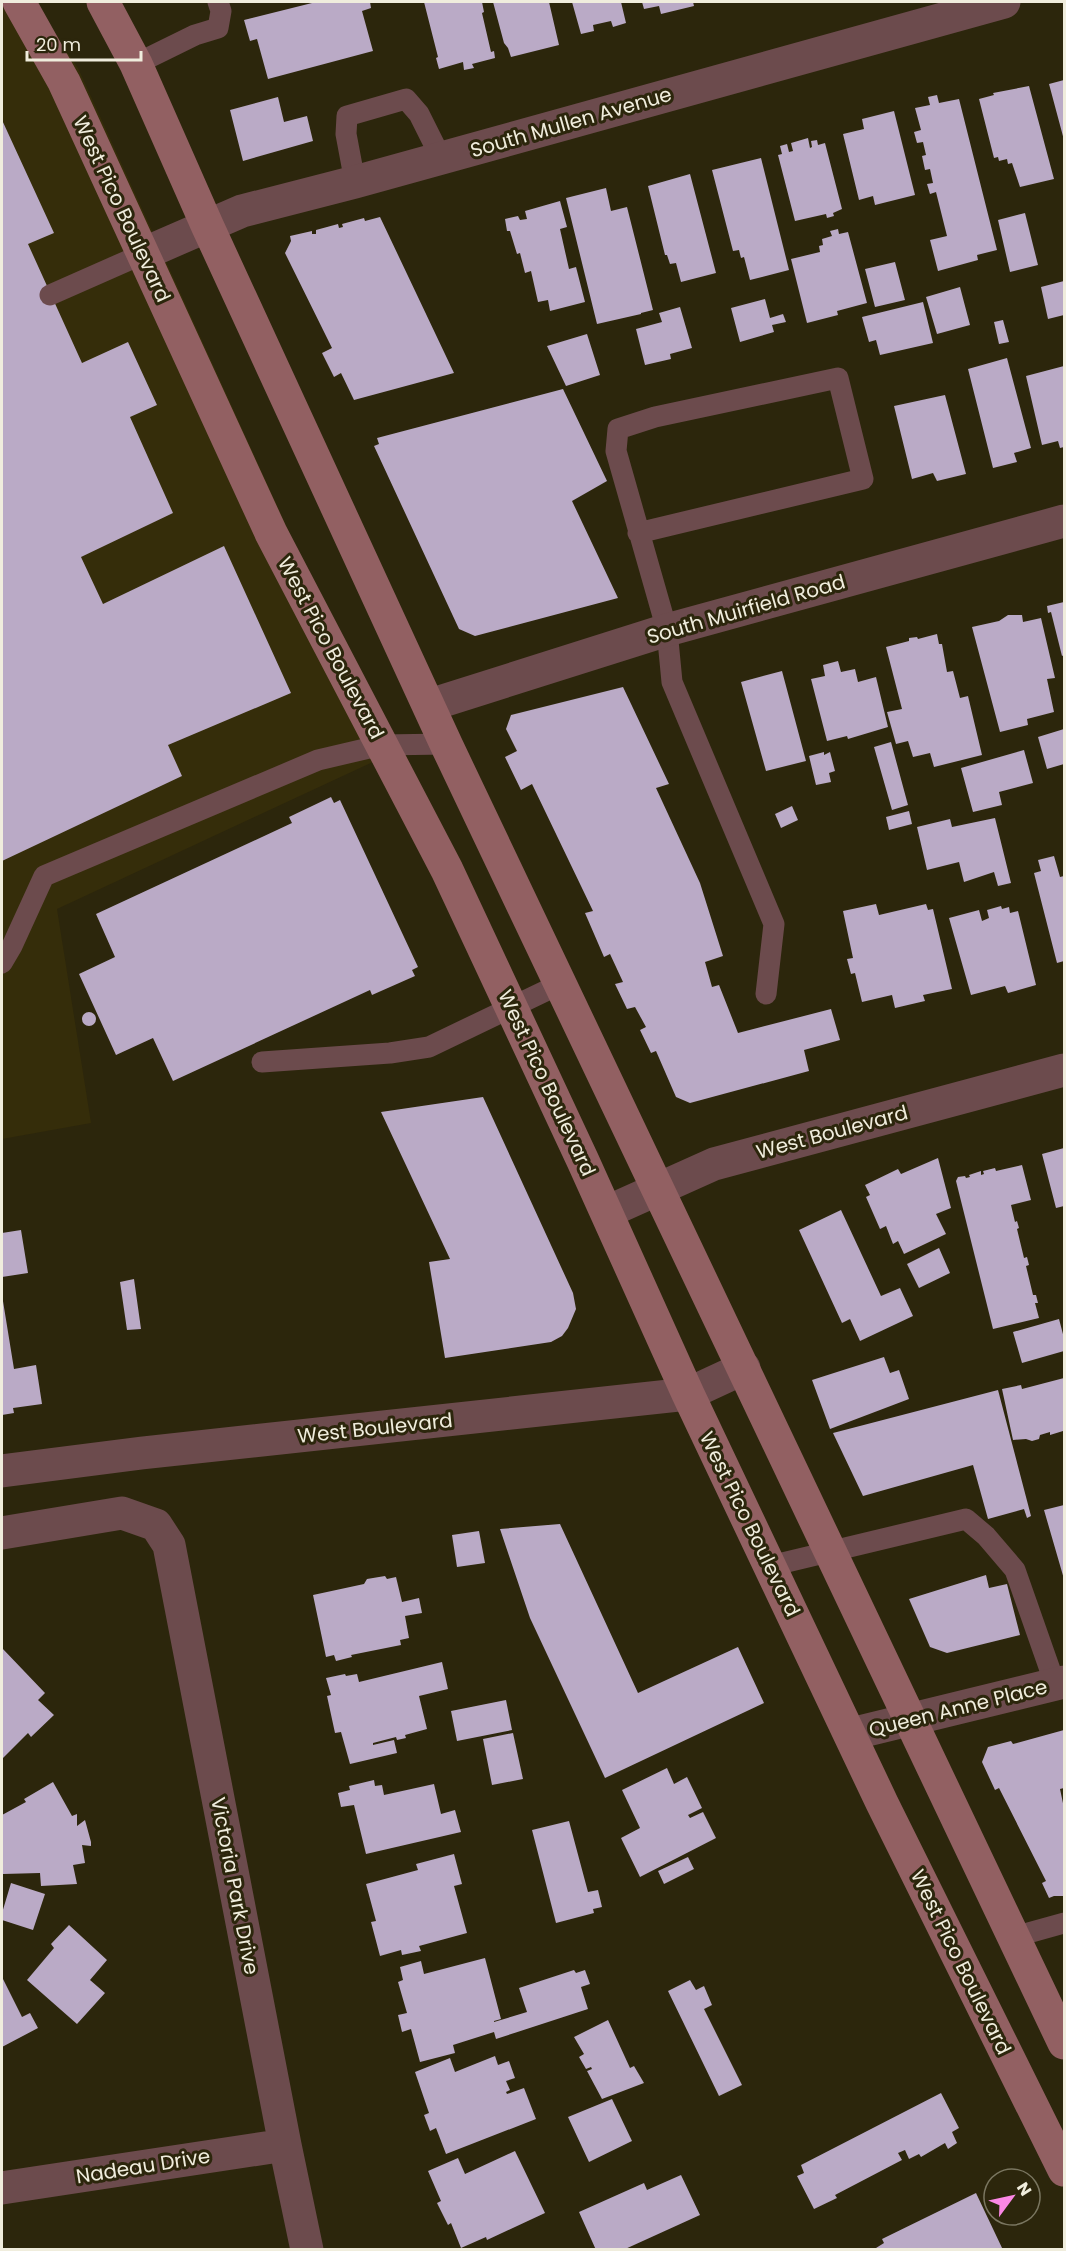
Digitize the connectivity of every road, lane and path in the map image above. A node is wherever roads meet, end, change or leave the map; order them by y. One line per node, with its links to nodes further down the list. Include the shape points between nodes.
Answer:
1 (19, 2): 9 (main road, West Pico Boulevard, via 64,82)
2 (104, 2): 5 (main road)
3 (218, 2): 5 (lane, via 218,28)
4 (1004, 2): 6 (street, South Mullen Avenue)
5 (136, 64): 8 (main road)
6 (441, 158): 7 (street, South Mullen Avenue); 7 (lane, via 419,114 406,99 346,116 345,134)
7 (355, 182): 8 (street, South Mullen Avenue, via 242,211)
8 (207, 225): 9 (street, South Mullen Avenue); 14 (main road)
9 (142, 254): 10 (lane); 16 (main road, West Pico Boulevard, via 271,533)
10 (50, 295)
11 (1065, 521): 13 (street, South Muirfield Road)
12 (638, 533): 12 (lane, via 616,451 618,429 655,417 838,378 864,480); 13 (lane)
13 (667, 630): 14 (street, South Muirfield Road); 19 (lane, via 672,682 774,924)
14 (429, 705): 15 (main road)
15 (446, 744): 16 (lane); 18 (main road)
16 (382, 745): 17 (lane, via 318,760 44,876); 20 (main road, West Pico Boulevard)
17 (2, 963)
18 (560, 984): 20 (lane); 23 (main road)
19 (766, 994)
20 (511, 1006): 21 (lane, via 429,1047); 24 (main road, West Pico Boulevard)
21 (262, 1062)
22 (1065, 1070): 23 (street, West Boulevard, via 714,1164)
23 (659, 1188): 24 (street, West Boulevard); 25 (main road)
24 (607, 1212): 26 (main road, West Pico Boulevard)
25 (744, 1368): 26 (street, West Boulevard); 29 (main road)
26 (688, 1394): 27 (street, West Boulevard); 30 (main road, West Pico Boulevard)
27 (2, 1471)
28 (2, 1533): 38 (street, Victoria Park Drive, via 122,1513 156,1525 169,1545)
29 (831, 1552): 30 (lane); 31 (lane, via 966,1519 1015,1570); 32 (main road)
30 (770, 1566): 33 (main road, West Pico Boulevard)
31 (1060, 1683): 32 (street, Queen Anne Place)
32 (911, 1719): 33 (street, Queen Anne Place); 35 (main road)
33 (851, 1734): 37 (main road, West Pico Boulevard, via 887,1813)
34 (1065, 1923): 35 (lane)
35 (1014, 1937): 36 (main road)
36 (1065, 2043)
37 (1055, 2130): 39 (main road, West Pico Boulevard)
38 (285, 2145): 40 (street, Nadeau Drive); 41 (street, Victoria Park Drive)
39 (1065, 2170)
40 (2, 2188)
41 (307, 2250)

